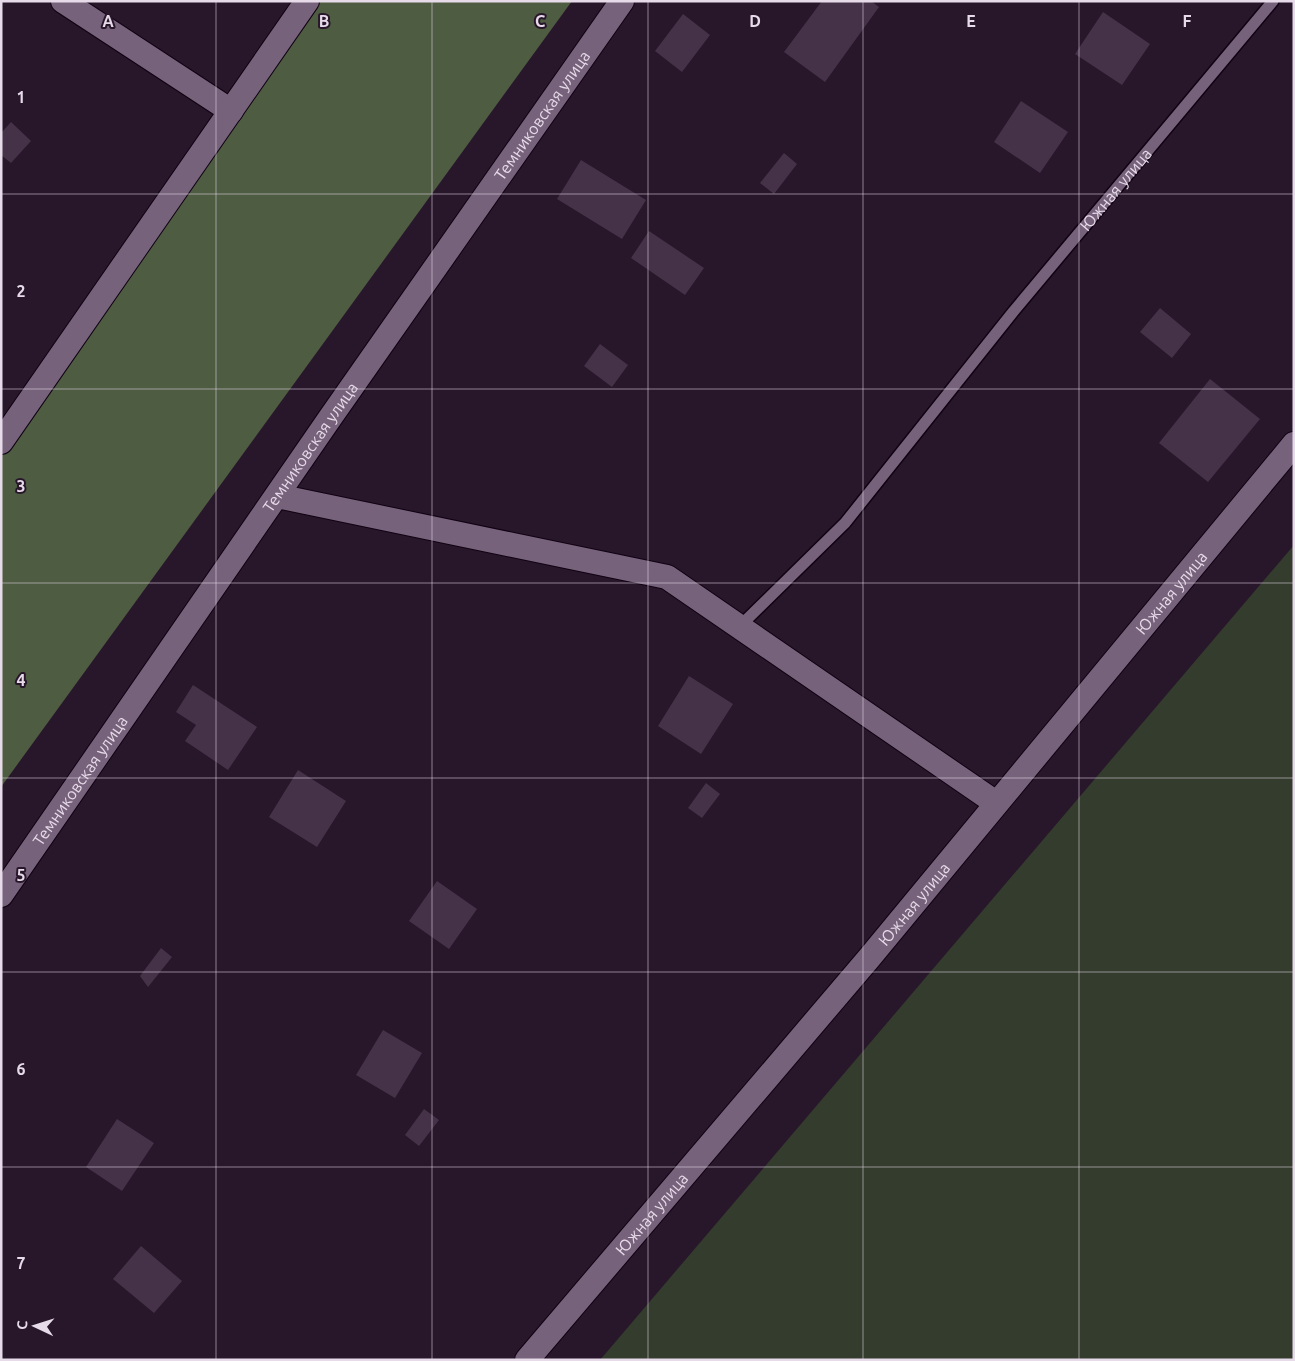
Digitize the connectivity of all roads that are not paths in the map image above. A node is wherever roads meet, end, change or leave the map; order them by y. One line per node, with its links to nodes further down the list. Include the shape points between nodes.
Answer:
1 (63, 1): 5 (street)
2 (307, 1): 5 (street)
3 (622, 1): 8 (street, Темниковская улица)
4 (1274, 1): 9 (lane, Южная улица, via 1013,312 845,523)
5 (231, 111): 6 (street)
6 (1, 442)
7 (1294, 444): 10 (street, Южная улица)
8 (276, 496): 9 (street, via 667,577); 11 (street, Темниковская улица)
9 (739, 627): 10 (street)
10 (996, 803): 12 (street, Южная улица)
11 (1, 895)
12 (527, 1360)

